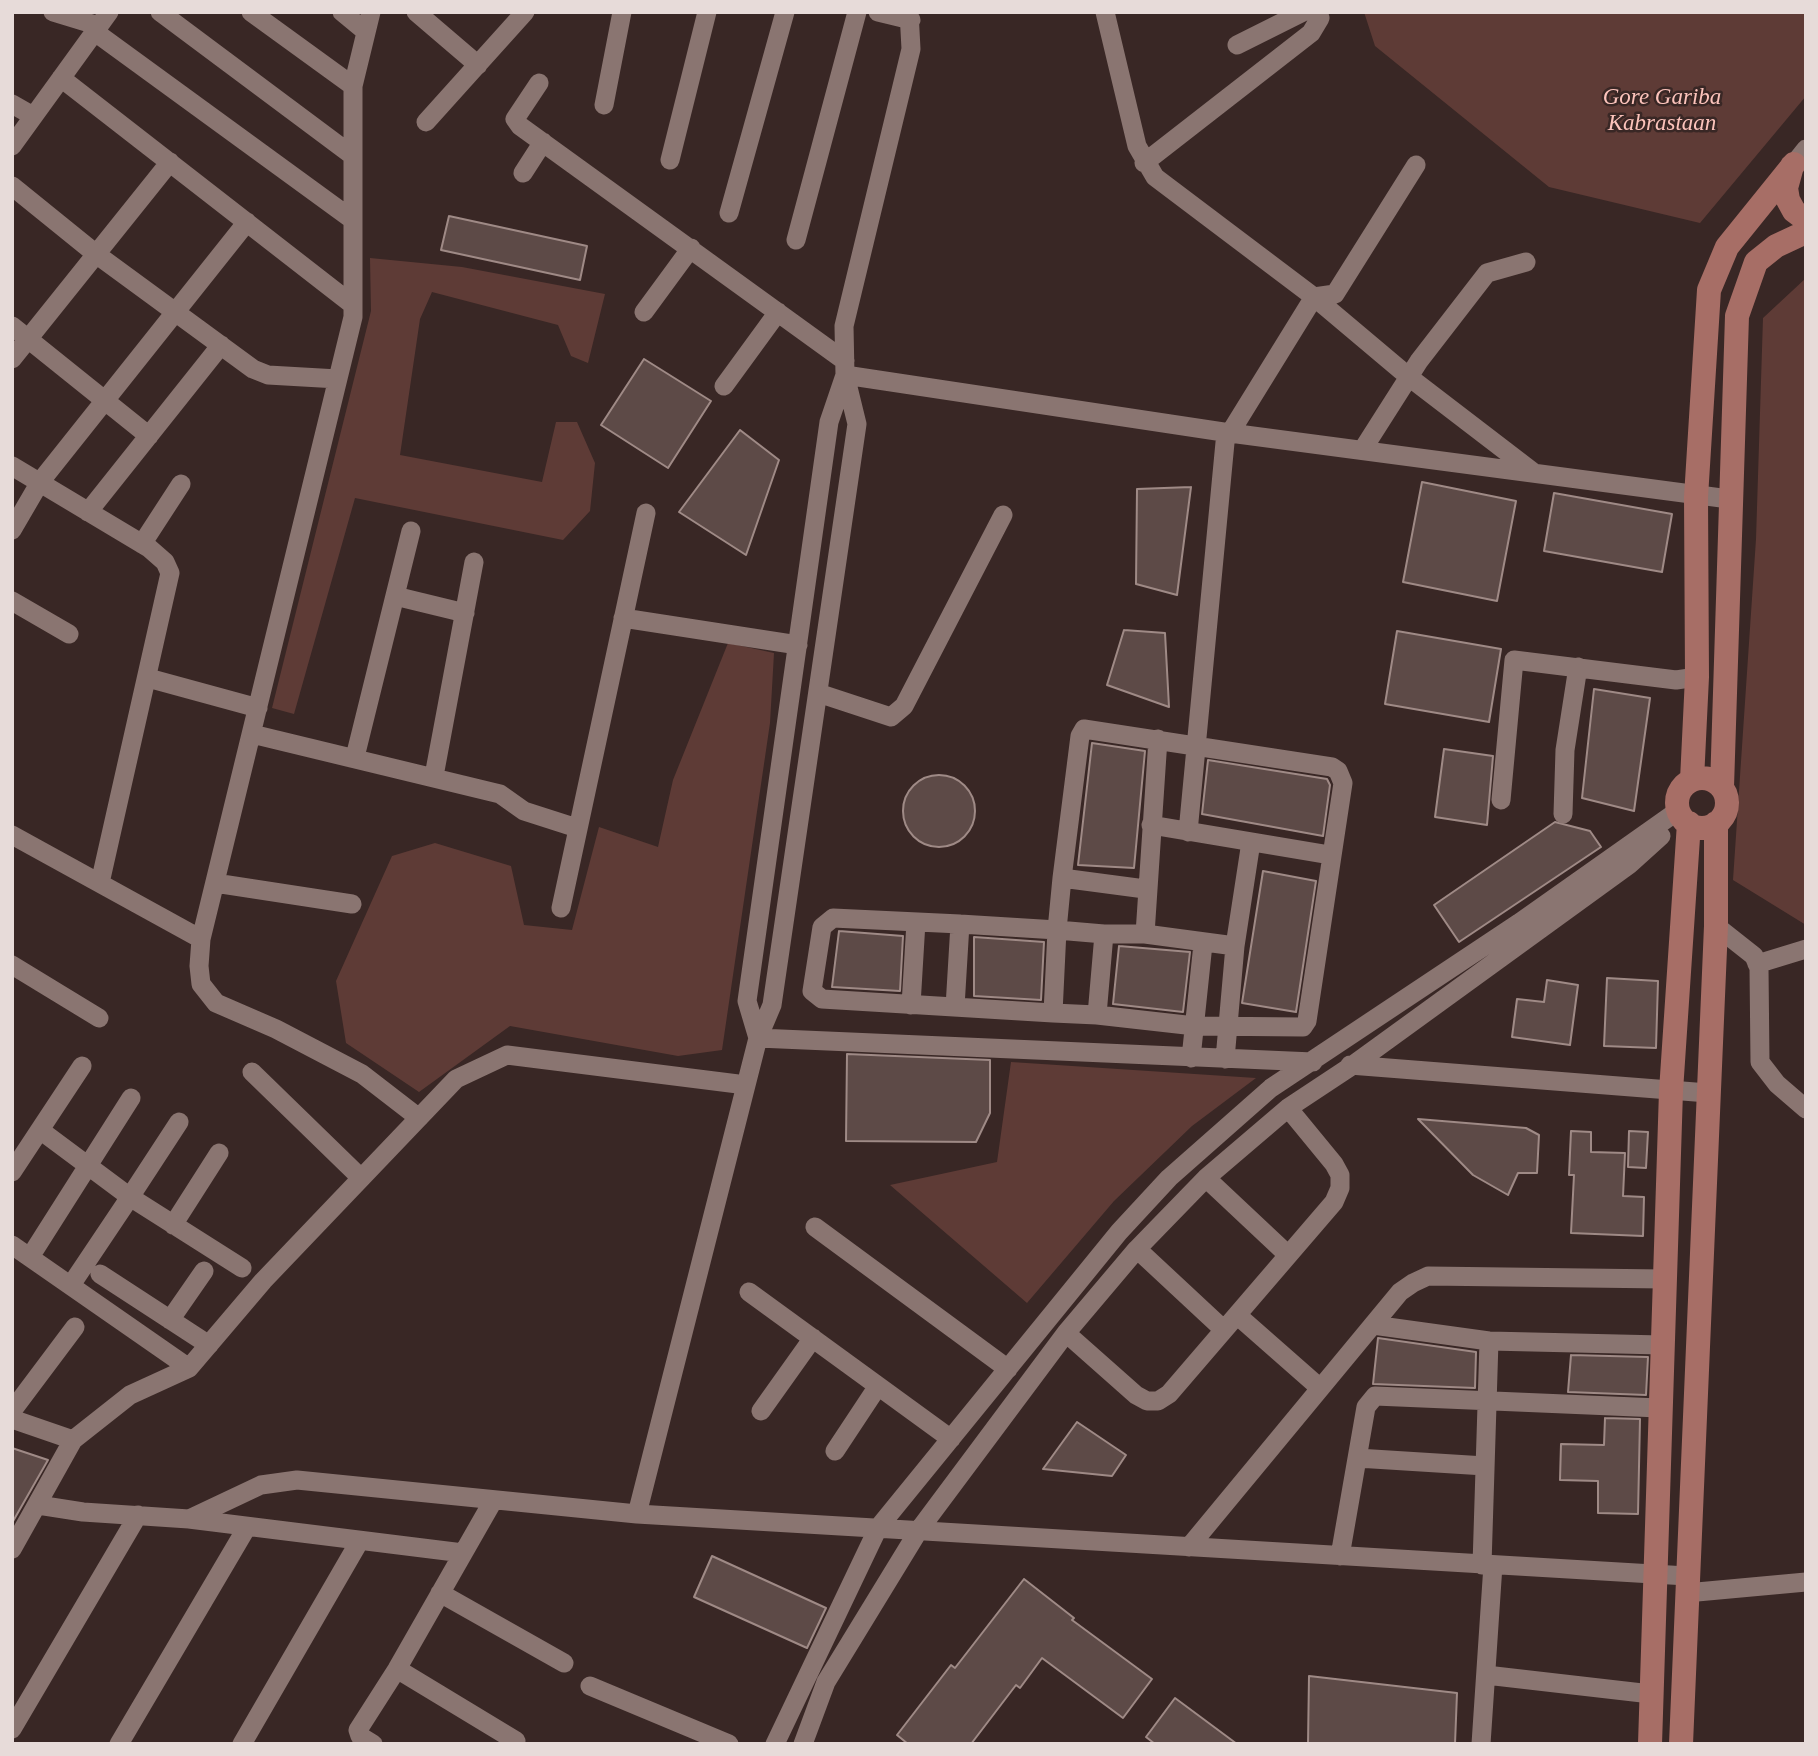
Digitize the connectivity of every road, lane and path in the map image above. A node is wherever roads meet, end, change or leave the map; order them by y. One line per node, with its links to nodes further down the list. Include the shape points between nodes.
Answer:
1 (53, 12): 17 (street)
2 (160, 12): 29 (street)
3 (251, 12): 22 (street)
4 (342, 12): 16 (street)
5 (416, 12): 19 (street)
6 (525, 12): 19 (street)
7 (622, 12): 24 (street)
8 (707, 12): 31 (street)
9 (785, 12): 37 (street)
10 (857, 12): 42 (street)
11 (878, 12): 15 (street)
12 (1105, 12): 33 (street)
13 (1304, 12): 18 (street)
14 (1318, 12): 33 (street, via 1320,18 1311,33)
15 (910, 16): 55 (street, via 911,49 844,326)
16 (368, 21): 22 (street)
17 (101, 23): 20 (street); 38 (street)
18 (1237, 46)
19 (478, 65): 26 (street)
20 (61, 78): 25 (street); 32 (street)
21 (539, 83): 27 (street, via 515,119)
22 (353, 86): 29 (street)
23 (12, 104): 25 (street)
24 (604, 105)
25 (33, 116): 28 (street)
26 (426, 122)
27 (543, 142): 35 (street); 43 (street)
28 (12, 146)
29 (353, 156): 38 (street)
30 (1802, 156): 39 (main road, via 1786,188 1794,211); 67 (main road, via 1727,247 1709,290)
31 (670, 160)
32 (170, 162): 40 (street); 44 (street)
33 (1144, 163): 46 (street, via 1155,177)
34 (1416, 165): 46 (street, via 1335,294)
35 (523, 173)
36 (12, 186): 44 (street)
37 (729, 213)
38 (353, 220): 47 (street)
39 (1806, 220)
40 (247, 222): 47 (street); 49 (street)
41 (1806, 232): 68 (main road, via 1756,261 1743,292 1737,316)
42 (796, 240)
43 (691, 248): 48 (street); 50 (street)
44 (96, 254): 49 (street); 52 (street)
45 (1526, 262): 56 (street, via 1487,273)
46 (1314, 297): 56 (street); 60 (street)
47 (353, 305): 57 (street)
48 (644, 312)
49 (175, 313): 53 (street); 59 (street)
50 (778, 313): 55 (street); 58 (street)
51 (12, 326): 52 (street)
52 (28, 339): 54 (street); 59 (street)
53 (220, 345): 57 (street, via 268,375); 61 (street)
54 (12, 359)
55 (845, 368): 60 (street); 81 (street, via 829,422); 85 (street, via 857,424)
56 (1409, 377): 62 (street); 64 (street)
57 (338, 379): 86 (street)
58 (724, 386)
59 (105, 401): 61 (street); 65 (street)
60 (1228, 432): 62 (street); 89 (street)
61 (149, 436): 69 (street)
62 (1363, 449): 64 (street)
63 (12, 466): 65 (street)
64 (1536, 474): 67 (street)
65 (40, 482): 69 (street); 72 (street)
66 (181, 484): 74 (street)
67 (1696, 497): 68 (street); 83 (main road)
68 (1729, 499): 93 (main road)
69 (88, 512): 74 (street)
70 (646, 513): 79 (street)
71 (1003, 515): 85 (street, via 904,706 891,717)
72 (12, 530)
73 (411, 531): 76 (street)
74 (142, 544): 84 (street, via 165,562 170,573)
75 (474, 562): 78 (street)
76 (395, 596): 78 (street); 90 (street)
77 (12, 601): 80 (street)
78 (464, 612): 91 (street)
79 (623, 618): 81 (street); 99 (street)
80 (69, 634)
81 (798, 645): 129 (street, via 747,1001)
82 (1578, 667): 83 (street, via 1676,680); 94 (street, via 1514,660); 95 (street, via 1565,750)
83 (1697, 677): 92 (main road)
84 (148, 678): 86 (street); 105 (street)
85 (818, 693): 129 (street, via 772,1005)
86 (258, 708): 87 (street)
87 (251, 734): 90 (street); 106 (street)
88 (1158, 739): 89 (street); 98 (street); 104 (street, via 1088,728 1082,731)
89 (1198, 746): 100 (street); 103 (street, via 1338,771 1343,783)
90 (355, 757): 91 (street)
91 (434, 776): 99 (street, via 500,794 524,811)
92 (1692, 780): 93 (main road, via 1709,779); 96 (main road, via 1681,790)
93 (1722, 788): 97 (main road, via 1727,803)
94 (1501, 800)
95 (1563, 814)
96 (1684, 817): 97 (main road, via 1700,827); 132 (street); 133 (street, via 1630,864); 137 (main road)
97 (1716, 823): 112 (main road)
98 (1151, 825): 100 (street); 107 (street)
99 (578, 828): 109 (street)
100 (1188, 832): 102 (street)
101 (12, 835): 105 (street)
102 (1251, 842): 103 (street); 118 (street)
103 (1330, 855): 128 (street, via 1306,1024)
104 (1062, 878): 107 (street); 113 (street)
105 (100, 883): 116 (street)
106 (215, 883): 108 (street); 116 (street)
107 (1145, 890): 115 (street)
108 (352, 904)
109 (561, 908)
110 (916, 922): 111 (street); 122 (street); 122 (street, via 833,918 826,922 819,936 811,984 822,999)
111 (960, 924): 113 (street); 123 (street)
112 (1716, 926): 120 (street, via 1743,946); 138 (main road)
113 (1057, 930): 114 (street); 124 (street)
114 (1104, 934): 115 (street); 125 (street)
115 (1145, 934): 117 (street)
116 (201, 939): 142 (street, via 201,984 216,1003 362,1074)
117 (1203, 944): 118 (street); 127 (street)
118 (1235, 946): 128 (street)
119 (1806, 949): 120 (street)
120 (1757, 964): 141 (street, via 1760,1062)
121 (12, 965): 126 (street)
122 (912, 1004): 123 (street)
123 (955, 1007): 124 (street)
124 (1053, 1013): 125 (street)
125 (1097, 1015): 127 (street)
126 (99, 1018)
127 (1195, 1026): 128 (street); 130 (street)
128 (1227, 1027): 131 (street)
129 (758, 1038): 130 (street); 136 (street)
130 (1191, 1058): 131 (street)
131 (1225, 1059): 132 (street)
132 (1313, 1062): 133 (street); 173 (street, via 1271,1088 1169,1178)
133 (1353, 1065): 137 (street); 140 (street)
134 (82, 1066): 144 (street)
135 (252, 1072): 148 (street)
136 (746, 1084): 142 (street, via 507,1055 456,1079); 188 (street)
137 (1671, 1091): 138 (street); 160 (main road)
138 (1708, 1093): 202 (main road)
139 (131, 1098): 146 (street)
140 (1288, 1108): 149 (street); 155 (street, via 1340,1175 1334,1202)
141 (1806, 1109)
142 (419, 1118): 148 (street)
143 (179, 1122): 150 (street)
144 (40, 1130): 146 (street); 147 (street)
145 (219, 1153): 151 (street)
146 (87, 1167): 150 (street); 156 (street)
147 (12, 1172)
148 (362, 1178): 170 (street)
149 (1206, 1178): 154 (street); 155 (street)
150 (130, 1197): 151 (street); 161 (street)
151 (173, 1225): 157 (street)
152 (815, 1227): 173 (street)
153 (12, 1245): 156 (street)
154 (1138, 1249): 164 (street); 167 (street)
155 (1288, 1255): 164 (street)
156 (30, 1257): 161 (street)
157 (242, 1268)
158 (204, 1271): 163 (street)
159 (100, 1274): 163 (street)
160 (1664, 1279): 165 (street, via 1429,1276 1400,1292); 171 (main road)
161 (71, 1285): 172 (street)
162 (749, 1292): 168 (street)
163 (170, 1320): 170 (street)
164 (1230, 1322): 167 (street, via 1158,1401 1136,1395); 175 (street)
165 (1373, 1325): 169 (street); 175 (street)
166 (75, 1327): 178 (street)
167 (1066, 1333): 193 (street)
168 (813, 1338): 174 (street); 179 (street)
169 (1489, 1341): 171 (street); 176 (street)
170 (209, 1345): 172 (street)
171 (1662, 1345): 177 (main road)
172 (189, 1368): 182 (street, via 130,1395)
173 (1008, 1369): 181 (street)
174 (878, 1386): 181 (street); 183 (street)
175 (1320, 1388): 195 (street)
176 (1487, 1400): 177 (street); 184 (street, via 1375,1396 1366,1407); 185 (street)
177 (1659, 1408): 200 (main road)
178 (12, 1411)
179 (761, 1411)
180 (12, 1419): 182 (street)
181 (951, 1439): 192 (street)
182 (73, 1440): 187 (street)
183 (835, 1451)
184 (1357, 1458): 185 (street); 198 (street)
185 (1485, 1466): 199 (street)
186 (493, 1501): 188 (street); 190 (street, via 297,1480 261,1485); 197 (street)
187 (38, 1505): 189 (street); 196 (street)
188 (637, 1514): 192 (street)
189 (138, 1516): 190 (street); 209 (street)
190 (189, 1519): 191 (street)
191 (247, 1527): 194 (street); 211 (street)
192 (878, 1528): 193 (street); 215 (street)
193 (919, 1530): 195 (street); 216 (street, via 826,1682)
194 (359, 1542): 197 (street); 212 (street)
195 (1189, 1547): 198 (street)
196 (12, 1549)
197 (463, 1553): 203 (street)
198 (1340, 1556): 199 (street)
199 (1488, 1565): 200 (street); 206 (street)
200 (1653, 1575): 202 (street); 208 (main road)
201 (1806, 1583): 202 (street)
202 (1686, 1585): 219 (main road)
203 (440, 1593): 204 (street); 205 (street)
204 (564, 1663)
205 (397, 1669): 210 (street); 213 (street, via 358,1730)
206 (1486, 1675): 208 (street); 217 (street)
207 (590, 1686): 214 (street)
208 (1650, 1694): 218 (main road)
209 (12, 1729)
210 (516, 1741)
211 (119, 1744)
212 (242, 1744)
213 (373, 1744)
214 (729, 1744)
215 (775, 1744)
216 (803, 1744)
217 (1481, 1744)
218 (1650, 1744)
219 (1681, 1744)

